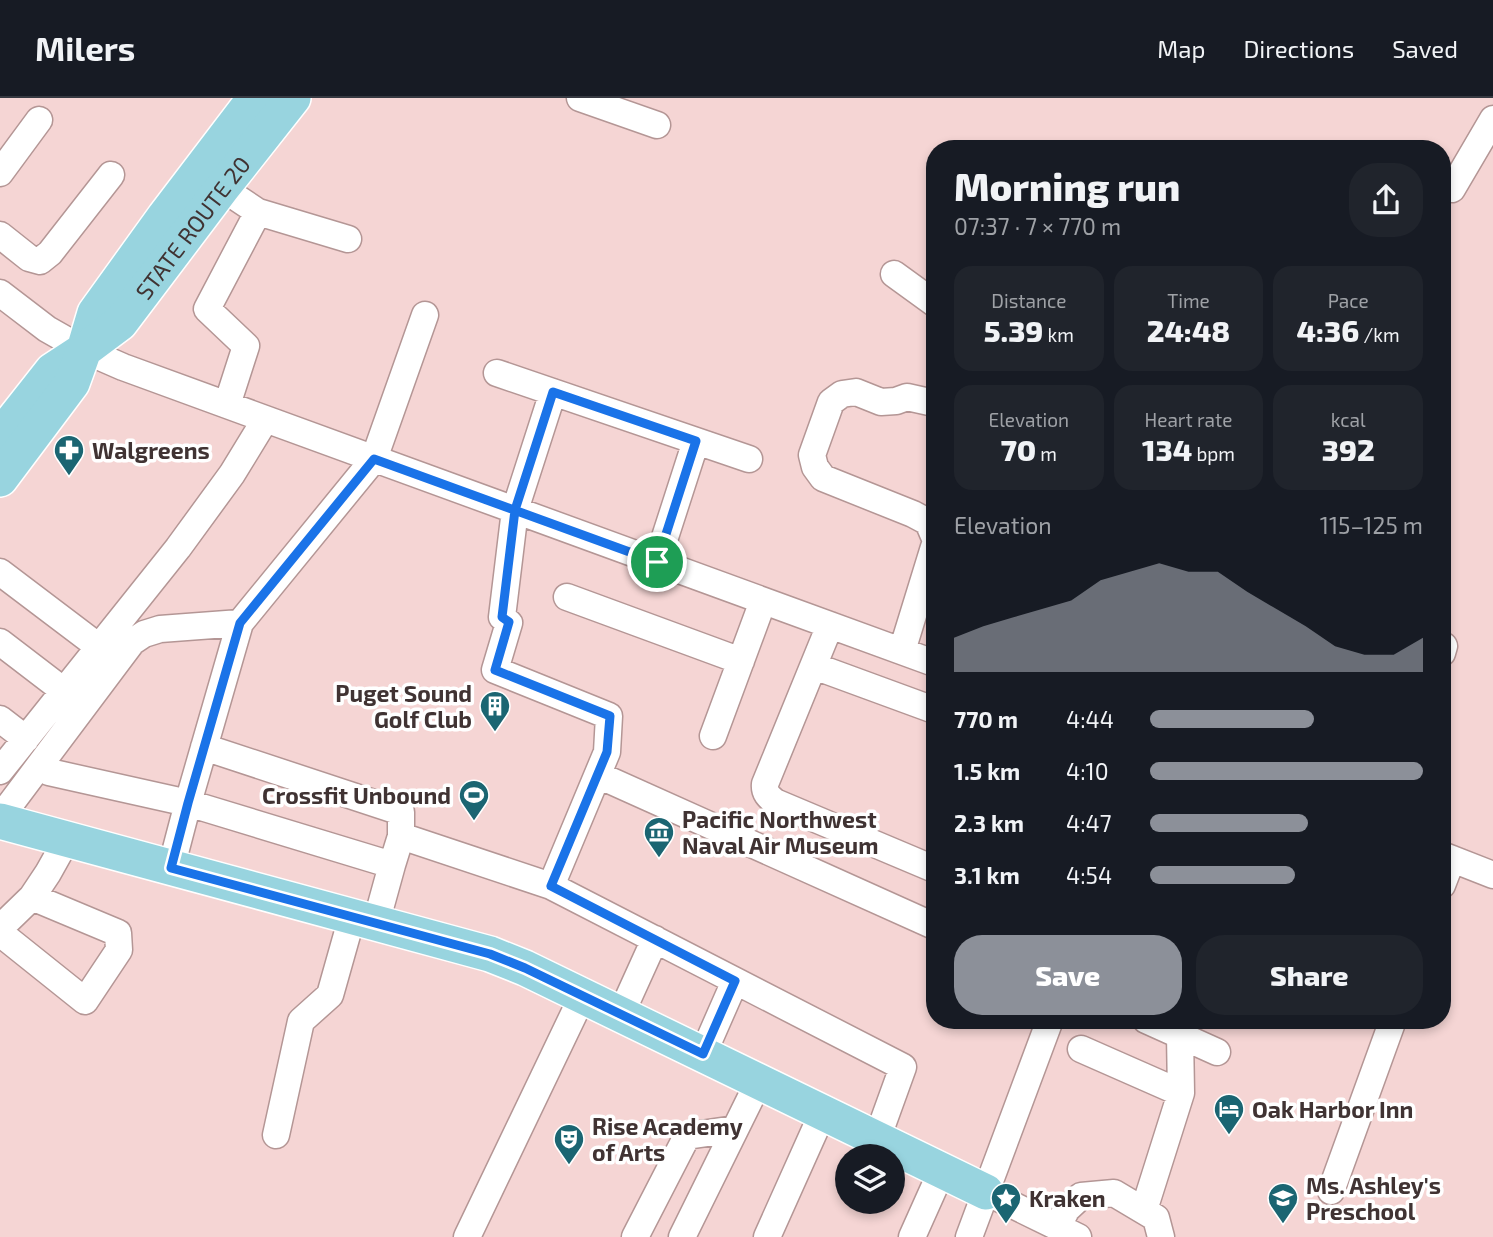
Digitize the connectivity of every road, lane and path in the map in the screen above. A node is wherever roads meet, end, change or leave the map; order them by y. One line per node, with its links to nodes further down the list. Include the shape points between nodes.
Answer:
1 (255, 98): 18 (main road, STATE ROUTE 20, via 96,313)
2 (293, 98): 10 (main road, STATE ROUTE 20)
3 (580, 98): 6 (street)
4 (1493, 119): 9 (street)
5 (40, 120): 7 (street)
6 (657, 125)
7 (0, 173)
8 (111, 175): 12 (street, via 40,261)
9 (1451, 185)
10 (222, 188): 11 (street); 18 (main road, STATE ROUTE 20, via 120,323)
11 (258, 212): 13 (street); 22 (street, via 208,309 246,346)
12 (0, 235)
13 (348, 239)
14 (894, 274): 16 (street)
15 (0, 293): 18 (street)
16 (926, 297)
17 (425, 315): 26 (street)
18 (84, 350): 22 (street); 24 (main road, STATE ROUTE 20, via 52,371); 28 (main road, STATE ROUTE 20, via 72,383)
19 (497, 373): 20 (street)
20 (553, 392): 25 (street); 29 (street)
21 (926, 401): 30 (street, via 908,397 881,402 856,392 842,394 831,402 812,455 823,478)
22 (227, 405): 23 (street)
23 (265, 419): 26 (street); 39 (street, via 224,485)
24 (0, 437)
25 (696, 441): 27 (street); 31 (street)
26 (374, 459): 29 (street); 36 (street)
27 (749, 459)
28 (0, 479)
29 (515, 510): 31 (street); 52 (street, via 502,617 509,622 495,670 610,716 607,752)
30 (926, 521)
31 (657, 562): 35 (street)
32 (926, 573): 40 (street)
33 (3, 581): 39 (street)
34 (567, 597): 42 (street)
35 (763, 601): 37 (street); 42 (street)
36 (240, 623): 49 (street); 54 (street, via 160,629 132,642)
37 (830, 625): 40 (street); 43 (street)
38 (0, 642): 44 (street)
39 (99, 647): 44 (street)
40 (902, 651): 41 (street)
41 (926, 660)
42 (741, 661): 47 (street)
43 (814, 666): 45 (street); 59 (street, via 765,784 766,794 775,802)
44 (64, 691): 48 (street)
45 (926, 707)
46 (0, 719): 48 (street)
47 (713, 736)
48 (26, 739): 50 (street)
49 (204, 747): 53 (street); 55 (street, via 401,812)
50 (0, 771)
51 (49, 772): 53 (street)
52 (598, 775): 62 (street); 65 (street)
53 (188, 803): 58 (street); 60 (street)
54 (0, 820): 56 (main road)
55 (401, 836): 58 (street); 62 (street)
56 (67, 839): 60 (main road); 63 (street)
57 (1451, 859): 61 (street)
58 (392, 865): 64 (street)
59 (926, 866)
60 (171, 868): 64 (main road)
61 (1493, 875)
62 (551, 886): 67 (street)
63 (32, 897): 66 (street); 66 (street, via 118,933 119,950 85,1001)
64 (364, 920): 69 (main road, via 490,954); 82 (street, via 330,995 300,1021)
65 (926, 922)
66 (2, 924)
67 (655, 939): 68 (street); 70 (street)
68 (735, 981): 77 (street); 83 (street, via 903,1067)
69 (583, 995): 70 (main road); 90 (street)
70 (621, 1014): 77 (main road)
71 (1047, 1029): 86 (street)
72 (1166, 1029): 74 (street)
73 (1390, 1029): 85 (street)
74 (1180, 1035): 76 (street); 79 (street)
75 (1081, 1049): 79 (street)
76 (1217, 1052)
77 (703, 1054): 78 (main road)
78 (759, 1081): 80 (main road); 81 (street)
79 (1181, 1093): 87 (street)
80 (823, 1112): 83 (main road); 92 (street)
81 (735, 1129): 89 (street); 91 (street, via 687,1136)
82 (276, 1135)
83 (877, 1139): 84 (main road)
84 (942, 1170): 86 (main road); 93 (street)
85 (1331, 1191)
86 (986, 1192): 88 (street); 94 (street)
87 (1144, 1210): 88 (street, via 1114,1193 1081,1196 1067,1209); 95 (street, via 1156,1218)
88 (1068, 1232)
89 (686, 1236)
90 (467, 1237)
91 (635, 1237)
92 (767, 1237)
93 (912, 1237)
94 (969, 1237)
95 (1161, 1237)

